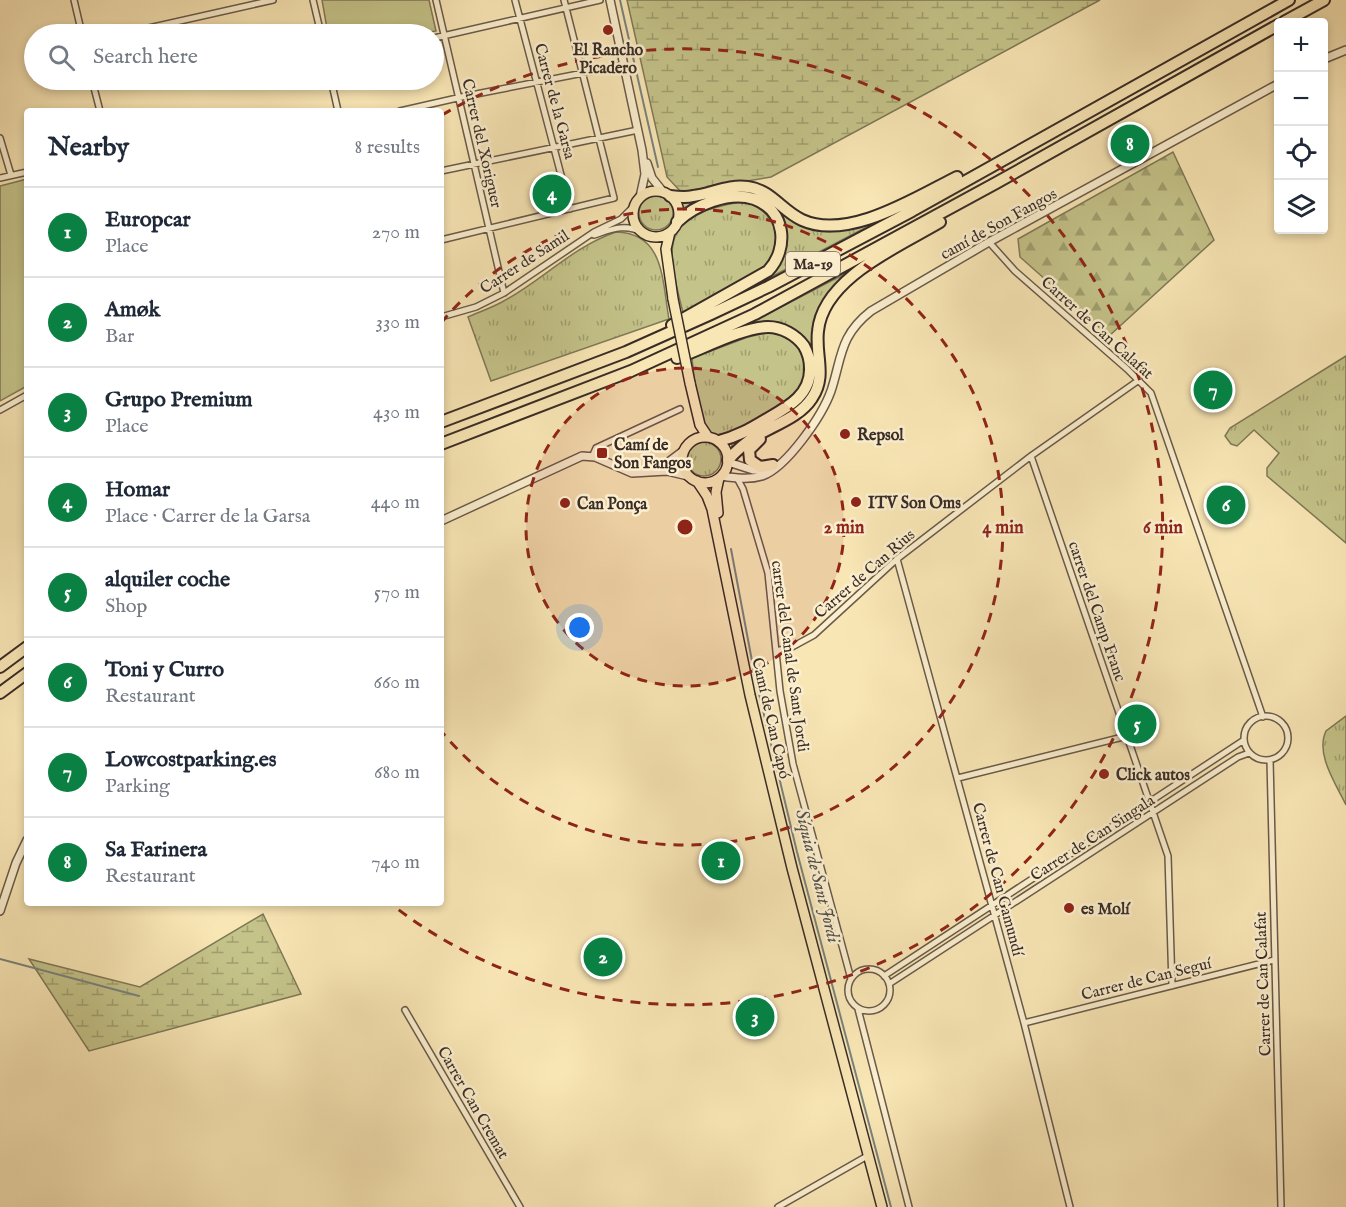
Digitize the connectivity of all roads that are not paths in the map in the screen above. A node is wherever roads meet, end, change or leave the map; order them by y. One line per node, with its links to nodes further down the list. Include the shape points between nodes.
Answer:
1 (74, 0): 14 (street)
2 (273, 0): 15 (street)
3 (313, 0): 16 (street)
4 (436, 0): 17 (street, Carrer del Xoriguer)
5 (516, 0): 12 (street, Carrer de la Garsa)
6 (564, 0): 11 (street)
7 (600, 0): 11 (street)
8 (610, 0): 22 (street)
9 (1289, 0): 38 (highway, Ma-19)
10 (1324, 0): 13 (highway)
11 (566, 8): 12 (street); 23 (street)
12 (520, 17): 19 (street); 24 (street, Carrer de la Garsa)
13 (1291, 18)
14 (80, 24)
15 (166, 24)
16 (319, 24)
17 (441, 24)
18 (1274, 27): 43 (highway, Ma-19)
19 (444, 35): 28 (street, Carrer del Xoriguer)
20 (1346, 50): 21 (street)
21 (1328, 58)
22 (624, 65): 23 (street); 32 (street)
23 (583, 73): 24 (street); 34 (street)
24 (537, 81): 28 (street); 35 (street, Carrer de la Garsa)
25 (1274, 86): 54 (street, camí de Son Fangos)
26 (95, 90): 29 (street)
27 (334, 90): 30 (street)
28 (459, 97): 31 (street); 37 (street, Carrer del Xoriguer)
29 (99, 108)
30 (337, 108)
31 (413, 108)
32 (638, 130): 34 (street); 36 (street)
33 (0, 138): 41 (street)
34 (599, 138): 35 (street); 47 (street, via 614,198)
35 (554, 147): 37 (street); 47 (street, Carrer de la Garsa)
36 (642, 150): 44 (street, via 652,178); 45 (street, via 645,174)
37 (474, 164): 39 (street); 49 (street, Carrer del Xoriguer)
38 (993, 164): 44 (highway, via 868,218 840,226 803,221 751,187 730,187 690,197); 58 (highway, Ma-19, via 768,287)
39 (444, 170)
40 (24, 173): 41 (street)
41 (11, 175): 42 (street)
42 (0, 178)
43 (996, 183): 59 (highway, Ma-19, via 776,303); 66 (highway, via 975,201 857,272 841,286 820,321 817,342 821,375 817,390 803,409)
44 (667, 194): 45 (main road, via 650,192); 48 (main road, via 678,208)
45 (640, 197): 46 (main road)
46 (634, 206): 51 (main road, via 634,222); 52 (street, Carrer de Samil, via 621,219)
47 (570, 209): 49 (street)
48 (677, 222): 50 (main road); 58 (highway, via 709,203 735,197 754,199 777,219 782,232 780,251 772,267 762,275 640,340)
49 (489, 229): 53 (street); 56 (street, Carrer del Xoriguer)
50 (670, 232): 51 (main road, via 659,237); 55 (main road, via 666,249)
51 (644, 233): 52 (street, Carrer de Samil, via 628,227); 55 (main road, via 658,245)
52 (586, 237): 56 (street, Carrer de Samil)
53 (444, 239)
54 (989, 242): 60 (street, Carrer de Can Calafat, via 1015,271); 71 (street, camí de Son Fangos, via 860,320 842,350 826,404)
55 (668, 273): 62 (main road, bridge)
56 (504, 292): 57 (street, Carrer de Samil, via 476,307)
57 (444, 316)
58 (626, 352): 65 (highway, Ma-19)
59 (631, 371): 68 (highway, via 648,369 755,329 774,328 796,338 810,362 810,376 802,394 741,434); 70 (highway, Ma-19)
60 (1139, 380): 73 (street, Carrer de Can Rius); 90 (street, Carrer de Can Calafat, via 1151,393)
61 (24, 397): 64 (street)
62 (693, 402): 67 (main road, via 699,425); 69 (main road)
63 (680, 409): 74 (street, via 597,448)
64 (0, 410)
65 (444, 421)
66 (774, 426): 75 (highway, via 746,443); 76 (highway, via 753,444 749,455 757,466)
67 (708, 437): 68 (main road); 69 (main road)
68 (719, 441): 75 (main road)
69 (690, 442): 72 (main road)
70 (444, 443)
71 (795, 448): 76 (street); 80 (street, via 767,474)
72 (683, 451): 77 (street); 78 (main road, via 682,466)
73 (1030, 456): 84 (street, Carrer de Can Rius); 91 (street, carrer del Camp Franc)
74 (592, 457): 77 (street); 82 (street, via 572,460)
75 (728, 461): 76 (street, via 757,470); 79 (main road)
76 (773, 465)
77 (643, 474): 78 (street, via 667,471)
78 (688, 476): 81 (main road)
79 (720, 477): 80 (street); 81 (main road, via 708,483); 83 (main road, Camí de Can Capó, via 716,496)
80 (737, 478): 86 (street, carrer del Canal de Sant Jordi, via 768,573)
81 (697, 481): 83 (main road, Camí de Can Capó, via 710,501)
82 (444, 520)
83 (721, 548): 110 (main road, Camí de Can Capó, via 750,695 792,868)
84 (897, 559): 86 (street, Carrer de Can Rius, via 814,635); 95 (street, Carrer de Can Gamundí)
85 (24, 649): 87 (highway)
86 (776, 651): 104 (street, carrer del Canal de Sant Jordi, via 793,764)
87 (0, 667)
88 (24, 675): 89 (highway)
89 (0, 693)
90 (1263, 717): 92 (street, via 1247,727); 94 (street, via 1278,720 1287,731 1282,753)
91 (1127, 736): 95 (street); 96 (street, carrer del Camp Franc)
92 (1244, 740): 93 (street); 96 (street, Carrer de Can Singala)
93 (1249, 753): 94 (street); 97 (street, Carrer de Can Singala)
94 (1270, 760): 102 (street, Carrer de Can Calafat)
95 (958, 778): 99 (street, Carrer de Can Gamundí)
96 (1150, 802): 97 (street, carrer del Camp Franc); 99 (street, Carrer de Can Singala)
97 (1154, 813): 101 (street, Carrer de Can Singala); 106 (street, carrer del Camp Franc, via 1168,856)
98 (24, 846): 100 (street)
99 (991, 905): 101 (street, Carrer de Can Gamundí); 103 (street, Carrer de Can Singala)
100 (0, 911)
101 (993, 916): 105 (street, Carrer de Can Singala); 109 (street, Carrer de Can Gamundí)
102 (1274, 960): 106 (street, Carrer de Can Seguí); 116 (street, Carrer de Can Calafat)
103 (884, 976): 104 (street, via 867,969); 105 (street)
104 (851, 979): 107 (street, via 849,999)
105 (889, 984): 107 (street, via 889,998 879,1009)
106 (1172, 986): 109 (street, Carrer de Can Seguí)
107 (858, 1009): 114 (street)
108 (405, 1010): 111 (street, Carrer Can Cremat)
109 (1024, 1023): 115 (street, Carrer de Can Gamundí)
110 (869, 1155): 112 (street); 113 (main road, Camí de Can Capó)
111 (520, 1207)
112 (778, 1207)
113 (882, 1207)
114 (909, 1207)
115 (1070, 1207)
116 (1281, 1207)

